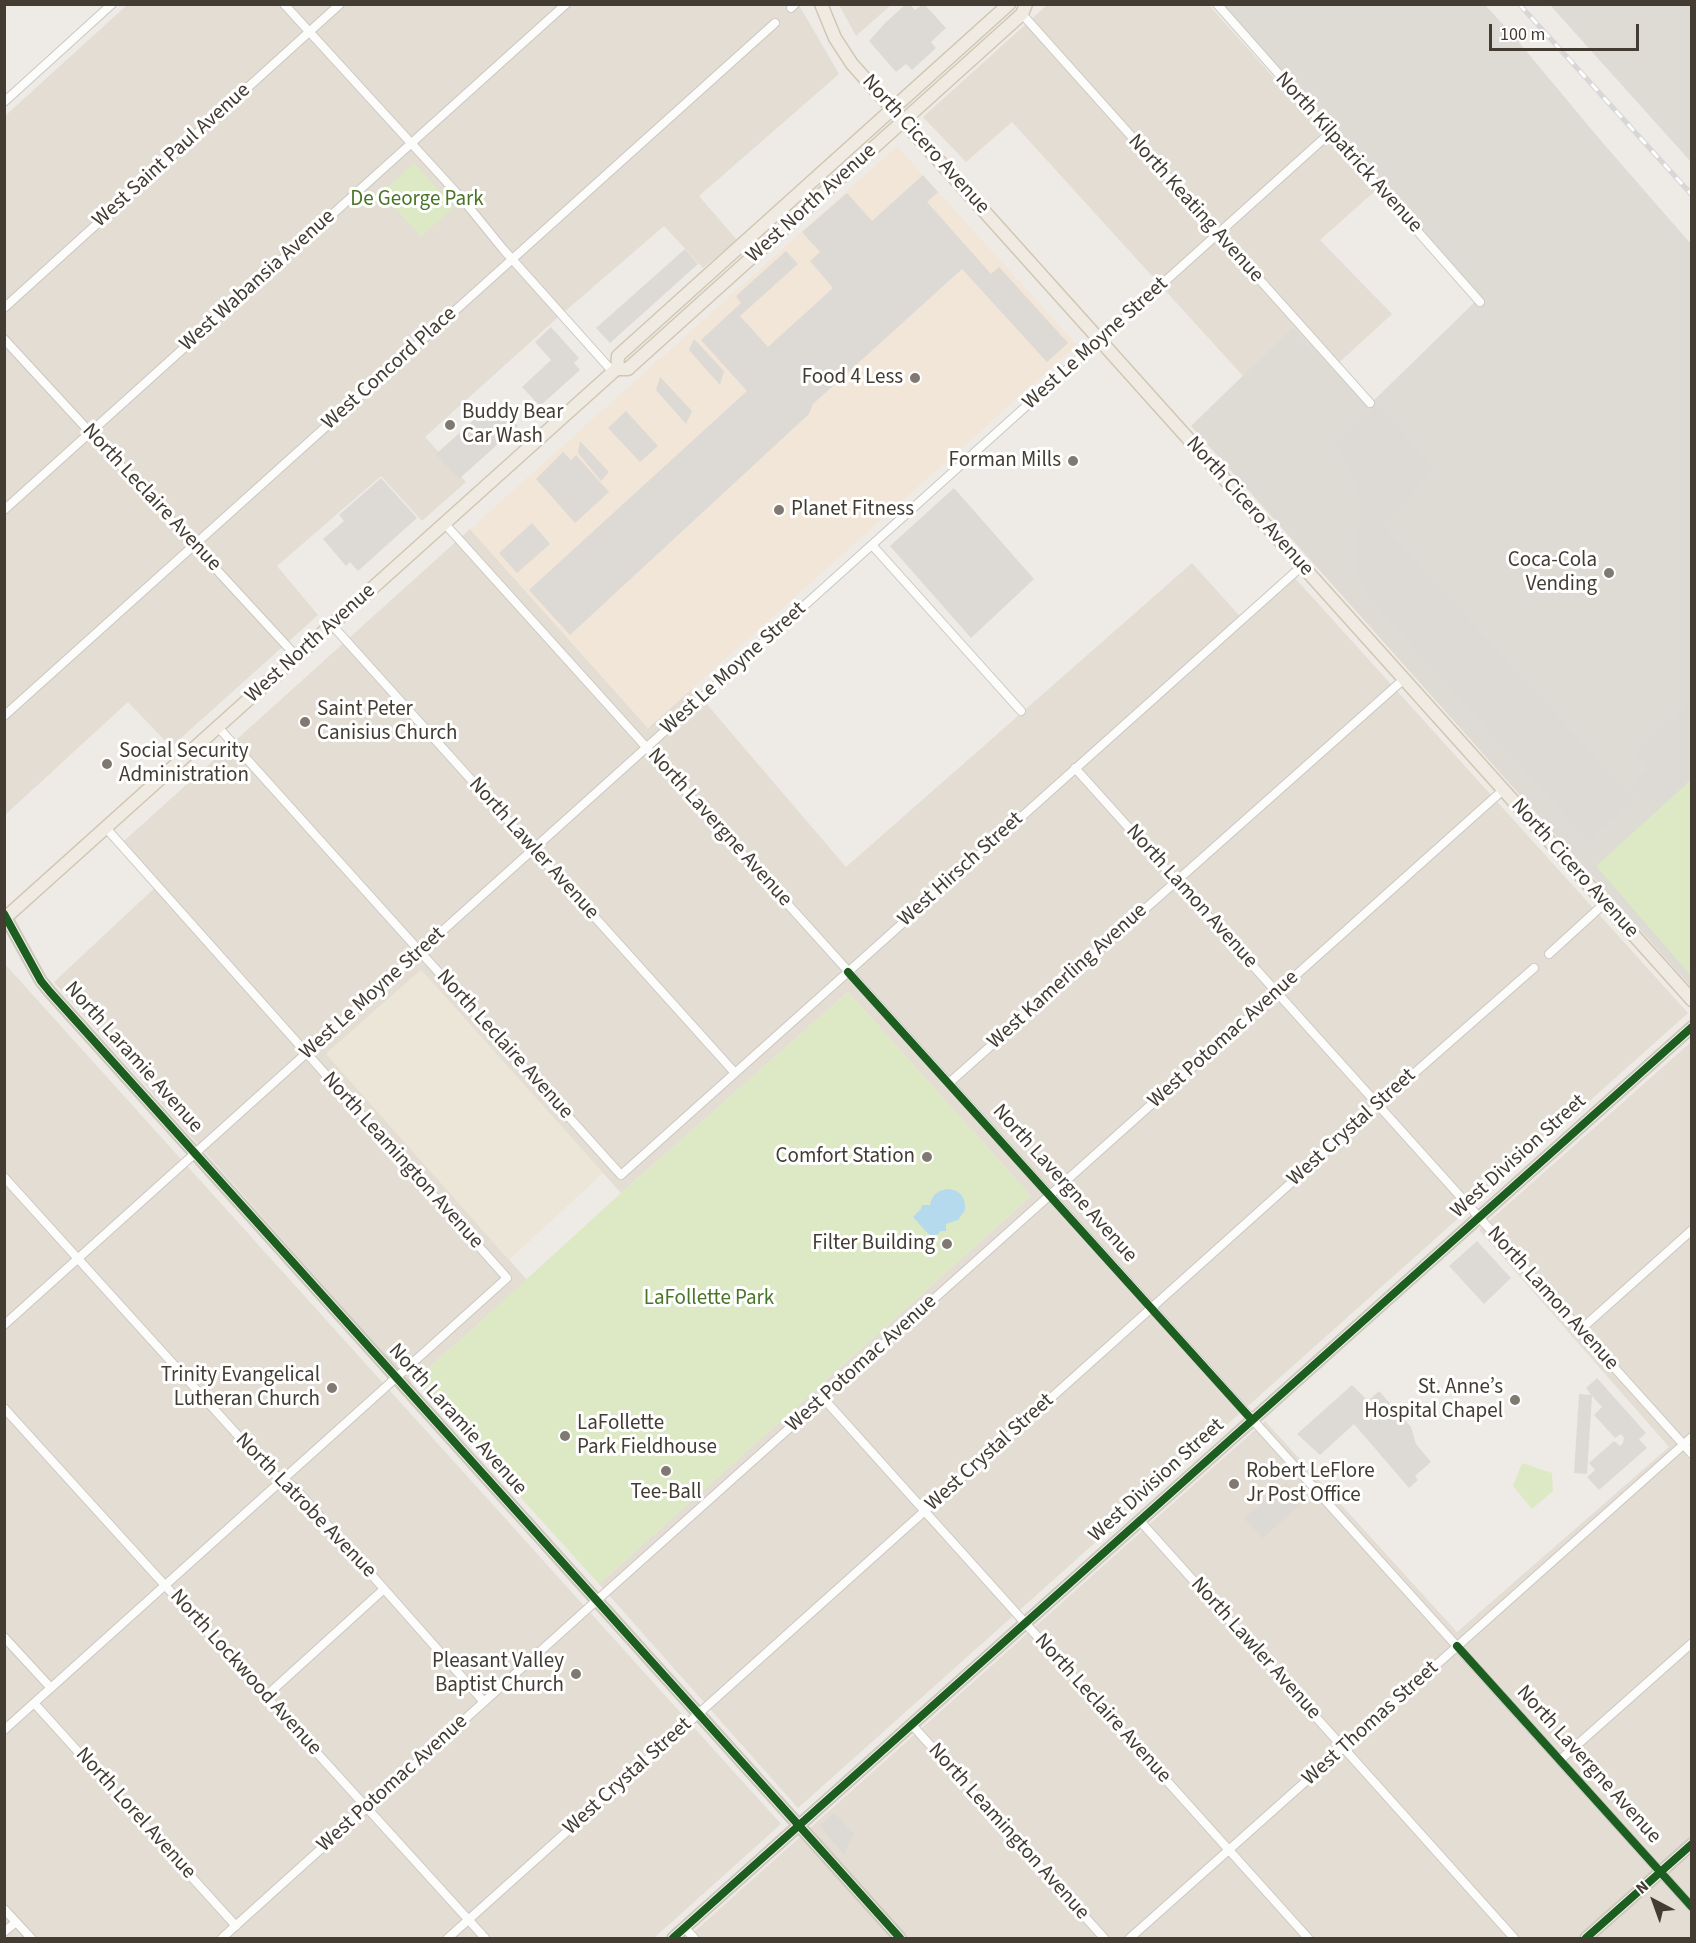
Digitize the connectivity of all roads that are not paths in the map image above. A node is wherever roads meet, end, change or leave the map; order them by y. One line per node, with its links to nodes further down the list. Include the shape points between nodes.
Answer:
1 (112, 4): 11 (street)
2 (284, 4): 10 (street)
3 (340, 4): 10 (street, West Saint Paul Avenue)
4 (566, 4): 15 (street, West Wabansia Avenue)
5 (821, 4): 12 (main road, North Cicero Avenue, via 852,64)
6 (1009, 4): 12 (main road, West North Avenue)
7 (1216, 4): 14 (street, North Kilpatrick Avenue)
8 (1024, 9): 13 (main road, West North Avenue); 16 (street, North Keating Avenue)
9 (775, 23): 17 (street, West Concord Place)
10 (310, 32): 15 (street); 19 (street, West Saint Paul Avenue)
11 (4, 102)
12 (892, 109): 13 (main road, North Cicero Avenue); 22 (main road, West North Avenue, via 618,356)
13 (903, 122): 21 (main road, North Cicero Avenue); 22 (main road, West North Avenue, via 630,368)
14 (1330, 133): 16 (street, West Le Moyne Street); 18 (street, North Kilpatrick Avenue)
15 (411, 144): 17 (street); 24 (street, West Wabansia Avenue)
16 (1217, 234): 21 (street, West Le Moyne Street); 23 (street, North Keating Avenue)
17 (512, 259): 22 (street); 27 (street, West Concord Place)
18 (1480, 302)
19 (4, 308)
20 (4, 339): 24 (street, North Leclaire Avenue)
21 (1100, 341): 28 (street, West Le Moyne Street); 29 (main road, North Cicero Avenue)
22 (615, 370): 26 (main road, West North Avenue)
23 (1370, 403)
24 (91, 432): 25 (street, West Wabansia Avenue); 27 (street, North Leclaire Avenue)
25 (4, 510)
26 (445, 524): 30 (main road, West North Avenue); 36 (street, North Lavergne Avenue)
27 (195, 545): 31 (street, North Leclaire Avenue); 34 (street, West Concord Place)
28 (872, 545): 33 (street); 36 (street, West Le Moyne Street)
29 (1302, 566): 32 (main road, North Cicero Avenue); 37 (street, West Hirsch Street)
30 (332, 625): 31 (main road, West North Avenue); 40 (street, North Lawler Avenue)
31 (297, 657): 35 (main road, West North Avenue)
32 (1404, 679): 38 (main road, North Cicero Avenue); 41 (street, West Kamerling Avenue)
33 (1021, 711)
34 (4, 716)
35 (218, 727): 39 (main road, West North Avenue); 44 (street, North Leclaire Avenue)
36 (647, 748): 40 (street, West Le Moyne Street); 47 (street, North Lavergne Avenue)
37 (1076, 768): 41 (street, North Lamon Avenue); 47 (street, West Hirsch Street)
38 (1503, 790): 42 (main road, North Cicero Avenue); 48 (street, West Potomac Avenue)
39 (106, 828): 43 (main road, West North Avenue); 51 (street, North Leamington Avenue)
40 (534, 849): 44 (street, West Le Moyne Street); 52 (street, North Lawler Avenue)
41 (1177, 881): 48 (street, North Lamon Avenue); 53 (street, West Kamerling Avenue)
42 (1605, 903): 45 (street); 49 (main road, North Cicero Avenue)
43 (5, 917): 55 (street, North Laramie Avenue, via 45,987)
44 (420, 951): 51 (street, West Le Moyne Street); 56 (street, North Leclaire Avenue)
45 (1549, 954)
46 (1534, 968): 54 (street, West Crystal Street)
47 (848, 972): 52 (street, West Hirsch Street); 53 (street, North Lavergne Avenue)
48 (1277, 993): 54 (street, North Lamon Avenue); 58 (street, West Potomac Avenue)
49 (1692, 1000)
50 (1692, 1027): 59 (street, West Division Street)
51 (307, 1054): 55 (street, West Le Moyne Street); 65 (street, North Leamington Avenue, via 507,1278)
52 (735, 1073): 56 (street, West Hirsch Street)
53 (949, 1083): 58 (street, North Lavergne Avenue)
54 (1378, 1105): 59 (street, North Lamon Avenue); 62 (street, West Crystal Street)
55 (194, 1155): 61 (street, West Le Moyne Street); 65 (street, North Laramie Avenue)
56 (621, 1175)
57 (4, 1177): 61 (street, North Latrobe Avenue)
58 (1050, 1196): 62 (street, North Lavergne Avenue); 66 (street, West Potomac Avenue)
59 (1479, 1217): 64 (street, North Lamon Avenue); 68 (street, West Division Street)
60 (1692, 1230): 64 (street)
61 (78, 1259): 63 (street, West Le Moyne Street); 72 (street, North Latrobe Avenue, via 271,1472)
62 (1152, 1308): 68 (street, North Lavergne Avenue); 73 (street, West Crystal Street)
63 (4, 1325)
64 (1580, 1330): 70 (street, North Lamon Avenue)
65 (396, 1379): 72 (street); 77 (street, North Laramie Avenue)
66 (824, 1399): 73 (street, North Leclaire Avenue); 77 (street, West Potomac Avenue)
67 (4, 1408): 75 (street, North Lockwood Avenue)
68 (1252, 1420): 74 (street, West Division Street); 81 (street, North Lavergne Avenue)
69 (1692, 1437): 70 (street, West Thomas Street)
70 (1683, 1445): 71 (street, North Lamon Avenue); 81 (street, West Thomas Street)
71 (1692, 1454)
72 (283, 1480): 75 (street); 76 (street, North Latrobe Avenue, via 294,1487)
73 (925, 1512): 78 (street, North Leclaire Avenue); 86 (street, West Crystal Street)
74 (1140, 1521): 78 (street, West Division Street); 89 (street, North Lawler Avenue)
75 (165, 1586): 82 (street); 83 (street, North Lockwood Avenue)
76 (384, 1589): 83 (street); 84 (street, North Latrobe Avenue)
77 (596, 1601): 84 (street, West Potomac Avenue); 86 (street, North Laramie Avenue)
78 (1025, 1624): 87 (street, West Division Street); 94 (street, North Leclaire Avenue)
79 (4, 1637): 82 (street)
80 (1692, 1643): 90 (street)
81 (1457, 1646): 89 (street, West Thomas Street); 90 (street, North Lavergne Avenue)
82 (51, 1688): 85 (street)
83 (266, 1696): 91 (street, North Lockwood Avenue)
84 (484, 1702): 91 (street, West Potomac Avenue)
85 (34, 1703): 88 (street); 100 (street, North Lorel Avenue)
86 (698, 1715): 92 (street, North Laramie Avenue); 98 (street, West Crystal Street)
87 (912, 1725): 92 (street, West Division Street); 110 (street, North Leamington Avenue)
88 (4, 1730)
89 (1343, 1748): 94 (street, West Thomas Street); 113 (street, North Lawler Avenue)
90 (1560, 1760): 95 (street, North Lavergne Avenue)
91 (367, 1808): 98 (street, North Lockwood Avenue); 100 (street, West Potomac Avenue)
92 (799, 1826): 101 (street, West Division Street); 109 (street, North Laramie Avenue)
93 (1692, 1844): 95 (street)
94 (1229, 1851): 111 (street, West Thomas Street); 112 (street, North Leclaire Avenue)
95 (1660, 1872): 96 (street, North Lavergne Avenue); 114 (street)
96 (1692, 1907)
97 (4, 1909): 99 (street)
98 (468, 1920): 105 (street, West Crystal Street); 106 (street, North Lockwood Avenue)
99 (16, 1922): 102 (street); 103 (street)
100 (236, 1926): 104 (street, West Potomac Avenue)
101 (685, 1928): 107 (street, West Division Street); 108 (street)
102 (4, 1932)
103 (31, 1938)
104 (222, 1938)
105 (447, 1938)
106 (485, 1938)
107 (673, 1938)
108 (694, 1938)
109 (900, 1938)
110 (1104, 1938)
111 (1130, 1938)
112 (1308, 1938)
113 (1514, 1938)
114 (1586, 1938)

